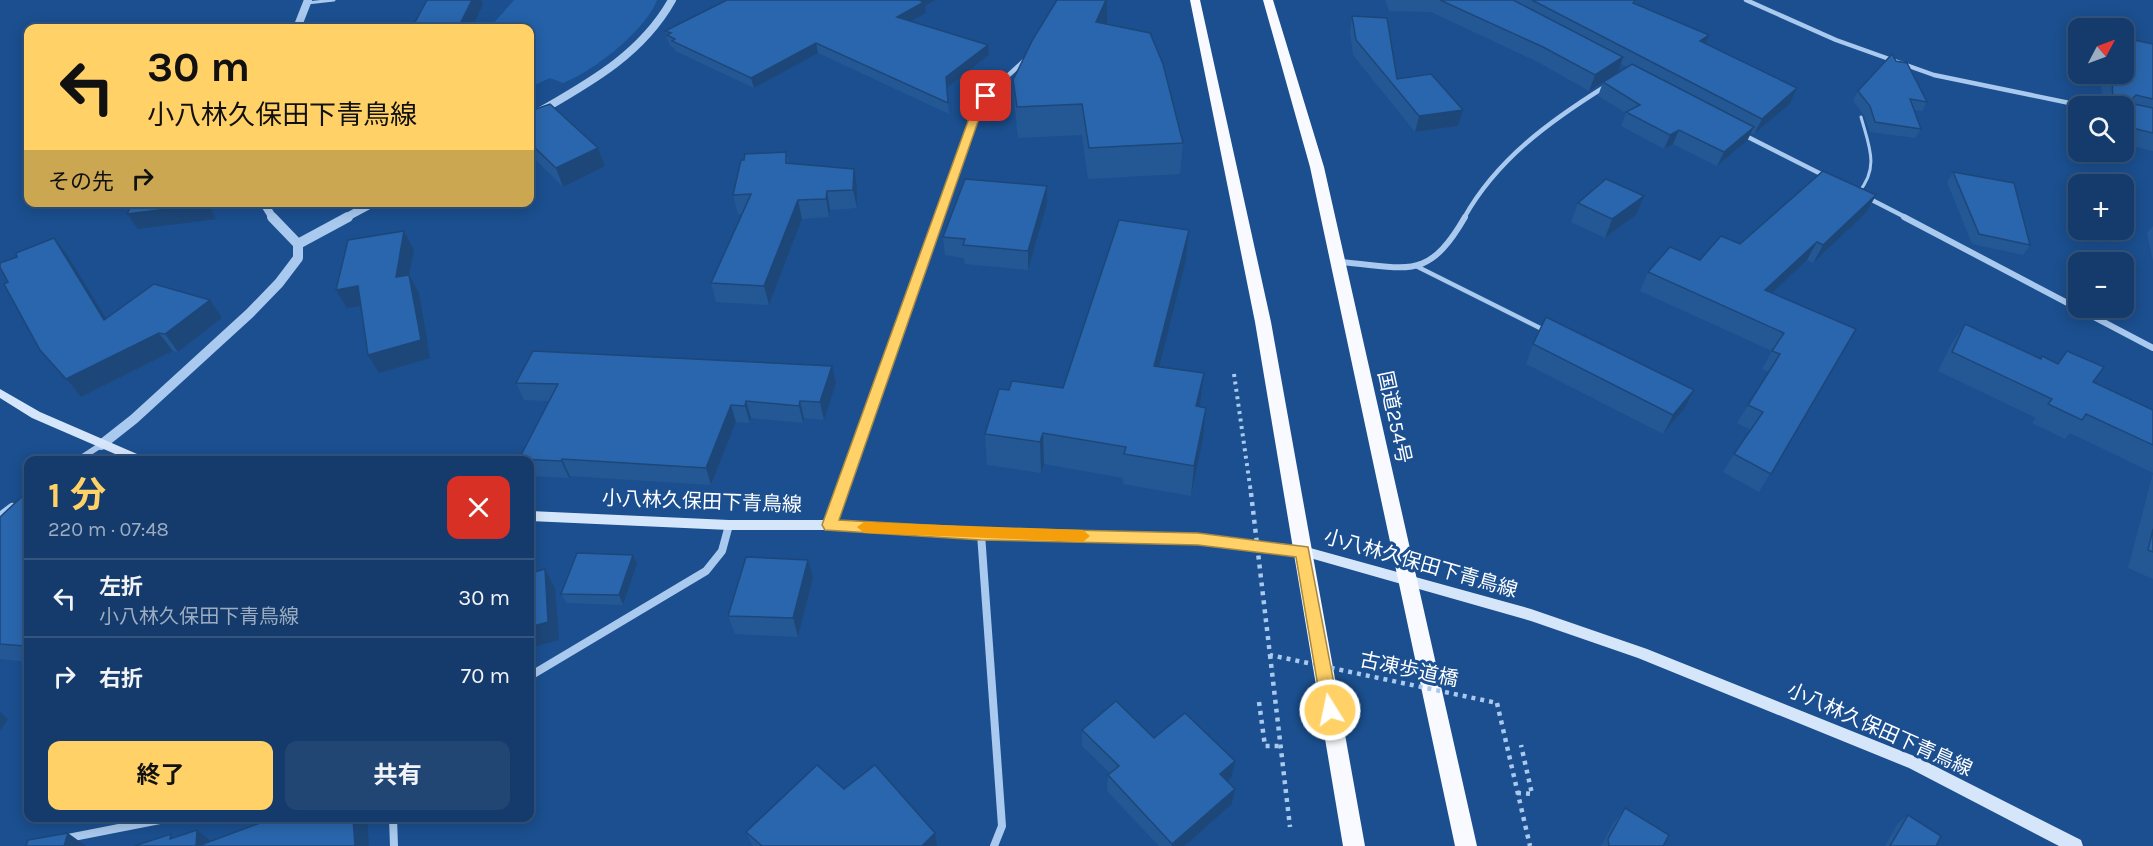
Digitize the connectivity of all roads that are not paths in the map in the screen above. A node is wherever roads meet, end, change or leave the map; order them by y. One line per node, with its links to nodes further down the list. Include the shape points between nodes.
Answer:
1 (334, 0): 6 (lane)
2 (672, 0): 11 (street, via 649,34 610,69)
3 (1195, 0): 34 (highway, via 1263,322)
4 (1268, 0): 20 (highway, 国道254号, via 1317,167)
5 (1746, 0): 10 (street, via 1836,40 1934,75)
6 (308, 2): 7 (street)
7 (299, 24)
8 (1034, 52): 32 (street, via 986,96 977,110)
9 (1616, 80): 21 (street, via 1582,101 1485,182 1447,245 1435,258)
10 (2068, 103)
11 (534, 115)
12 (1861, 117): 16 (lane, via 1873,158 1873,173)
13 (1731, 128): 14 (street)
14 (1837, 182)
15 (1848, 188): 16 (street)
16 (1858, 193): 23 (street)
17 (265, 207): 19 (street)
18 (366, 207): 19 (street)
19 (298, 244): 25 (street, via 298,258 250,314)
20 (1339, 262): 21 (street); 35 (highway, 国道254号)
21 (1418, 267): 22 (lane)
22 (1550, 333)
23 (2153, 348)
24 (0, 393): 25 (main road)
25 (100, 445): 26 (street); 27 (main road)
26 (84, 456)
27 (129, 456)
28 (19, 502): 29 (street)
29 (0, 516)
30 (534, 516): 31 (main road, 小八林久保田下青鳥線)
31 (729, 525): 32 (main road, 小八林久保田下青鳥線); 36 (street, via 722,551 706,571)
32 (830, 525): 33 (main road, 小八林久保田下青鳥線)
33 (981, 534): 34 (main road, 小八林久保田下青鳥線, via 1198,539); 41 (street, via 1002,826)
34 (1303, 551): 35 (main road, 小八林久保田下青鳥線); 42 (highway)
35 (1406, 579): 43 (highway, 国道254号); 44 (main road, 小八林久保田下青鳥線, via 1531,615 1642,653 1791,711 1914,763)
36 (534, 674)
37 (149, 822): 39 (street)
38 (393, 822): 40 (street)
39 (61, 839)
40 (394, 846)
41 (994, 846)
42 (1354, 846)
43 (1466, 846)
44 (2075, 846)

